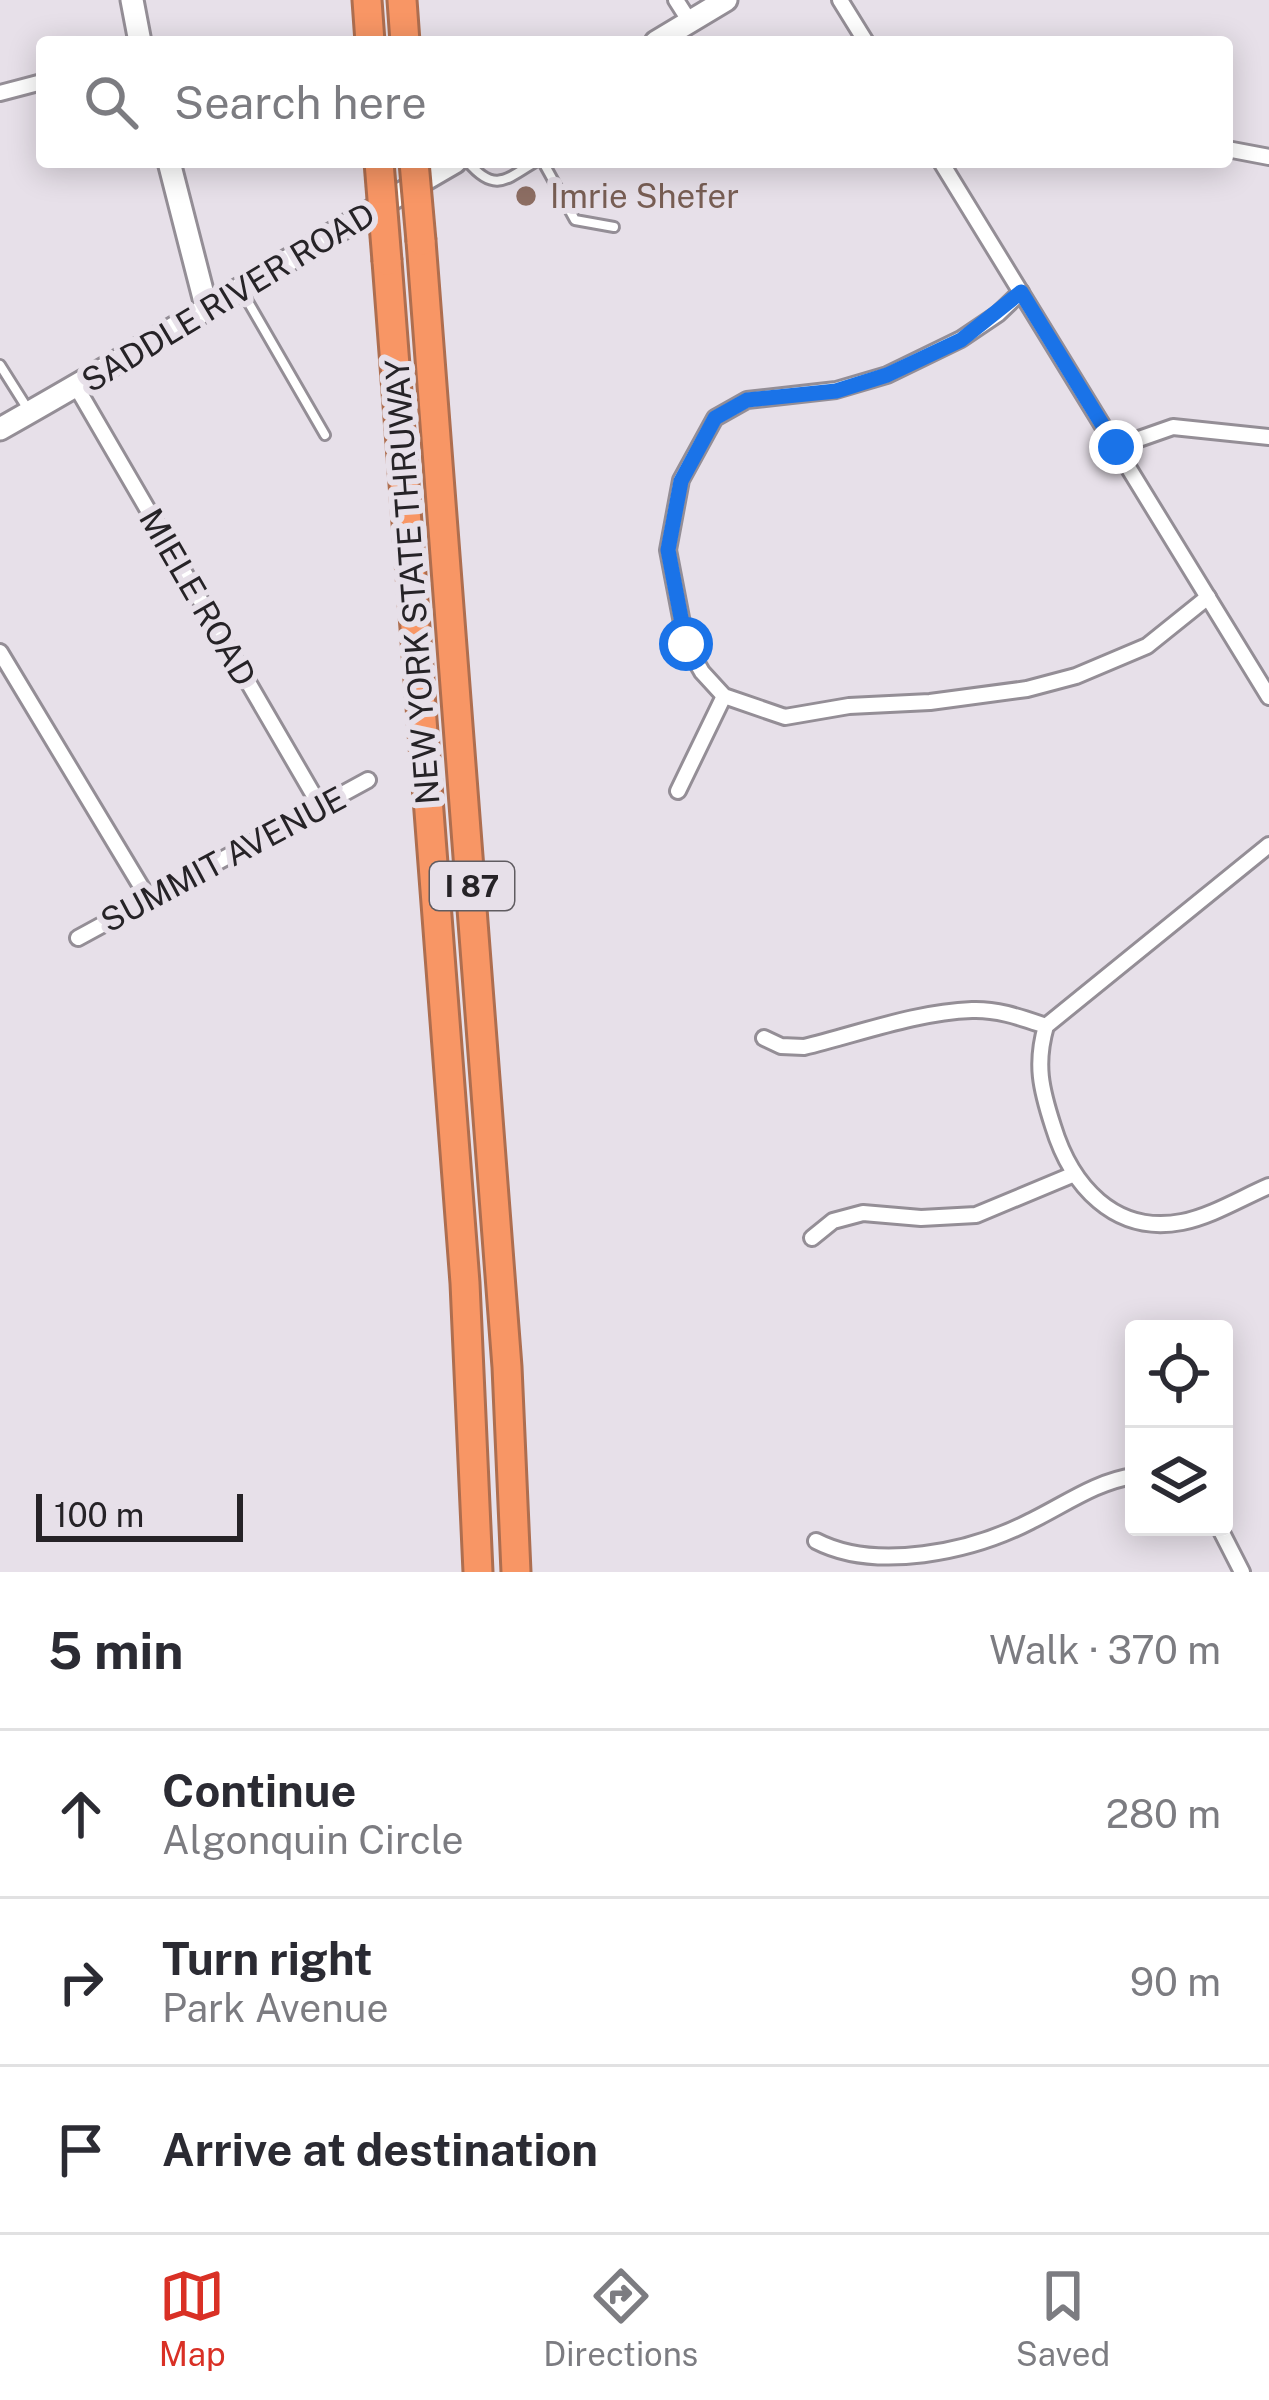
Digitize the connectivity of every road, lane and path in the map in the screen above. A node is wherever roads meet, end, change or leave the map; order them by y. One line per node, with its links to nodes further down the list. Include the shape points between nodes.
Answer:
1 (132, 0): 8 (main road)
2 (368, 0): 9 (highway)
3 (402, 0): 10 (highway)
4 (676, 0): 7 (street)
5 (726, 0): 7 (main road)
6 (840, 0): 12 (street)
7 (690, 22): 11 (main road)
8 (139, 36)
9 (370, 36)
10 (405, 36)
11 (666, 36)
12 (862, 36)
13 (36, 84): 14 (street)
14 (0, 93)
15 (1233, 150): 16 (street)
16 (1269, 157)
17 (171, 168): 28 (main road)
18 (379, 168): 54 (highway, NEW YORK STATE THRUWAY / I 87, bridge, via 464,1260)
19 (415, 168): 55 (highway, NEW YORK STATE THRUWAY / I 87, bridge, via 508,1367)
20 (445, 168): 26 (main road, SADDLE RIVER ROAD)
21 (474, 168): 22 (lane, via 494,182)
22 (528, 168)
23 (543, 168): 25 (lane, via 575,220)
24 (945, 168): 27 (street)
25 (614, 227)
26 (239, 287): 28 (main road, SADDLE RIVER ROAD); 33 (lane)
27 (1021, 292): 35 (street); 38 (street, via 961,340 887,375 836,391 747,400 715,418 681,481 668,550 686,644)
28 (206, 306): 30 (main road, SADDLE RIVER ROAD)
29 (0, 365): 31 (lane)
30 (77, 388): 31 (main road, SADDLE RIVER ROAD); 42 (street, MIELE ROAD)
31 (29, 412): 32 (main road, SADDLE RIVER ROAD)
32 (0, 429)
33 (325, 435)
34 (1269, 437): 35 (street, via 1173,427)
35 (1116, 447): 36 (street)
36 (1208, 597): 38 (street, via 1147,646 1027,689 785,717); 39 (street)
37 (0, 652): 44 (street)
38 (724, 696): 41 (street)
39 (1269, 697)
40 (368, 780): 42 (street, SUMMIT AVENUE)
41 (678, 790)
42 (320, 806): 44 (street, SUMMIT AVENUE)
43 (1269, 844): 46 (street)
44 (148, 898): 45 (street, SUMMIT AVENUE)
45 (78, 938)
46 (1046, 1026): 47 (street, via 975,1010 804,1047); 48 (street, via 1037,1077)
47 (764, 1038)
48 (1072, 1175): 49 (street, via 1097,1204 1153,1223 1181,1222); 50 (street, via 976,1215 863,1214 833,1221)
49 (1269, 1186)
50 (812, 1238)
51 (1125, 1479): 53 (street, via 975,1544 906,1559 864,1561)
52 (1224, 1536): 56 (street)
53 (816, 1541)
54 (478, 1572)
55 (516, 1572)
56 (1242, 1572)

